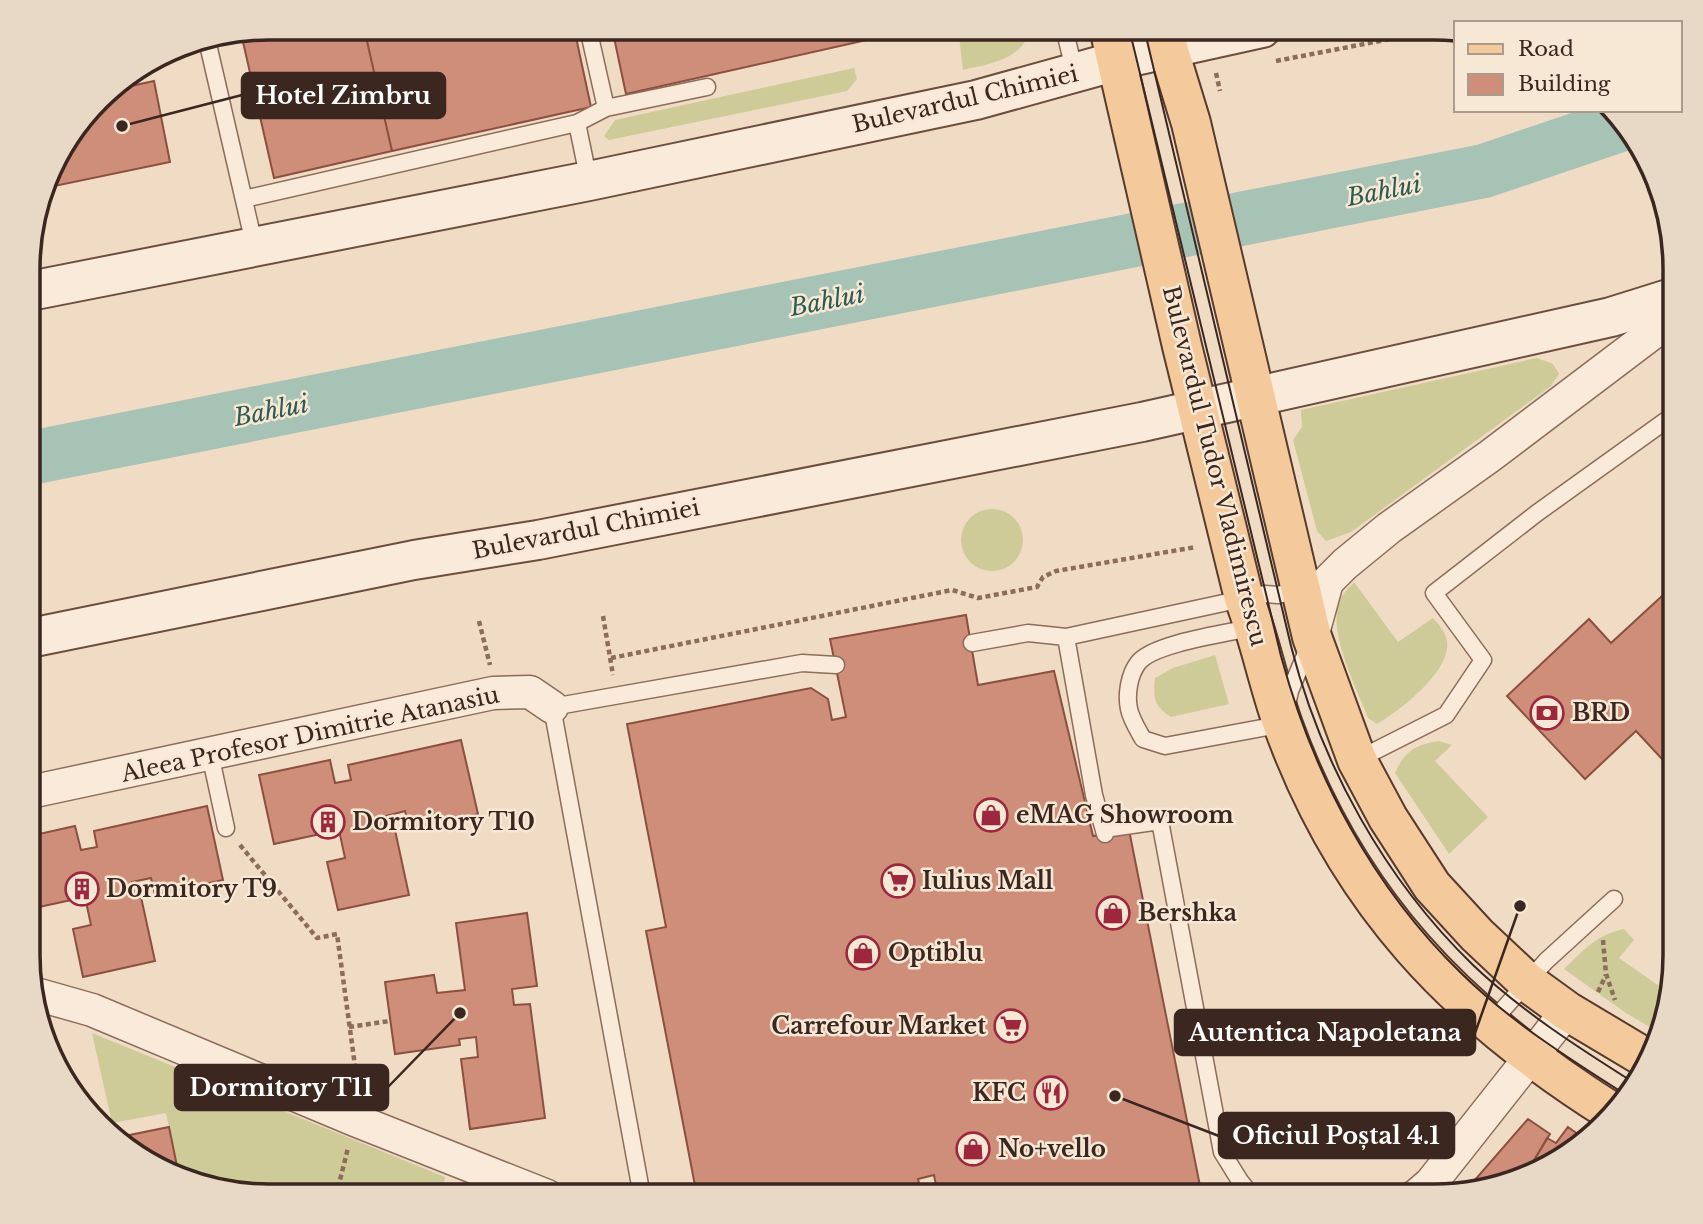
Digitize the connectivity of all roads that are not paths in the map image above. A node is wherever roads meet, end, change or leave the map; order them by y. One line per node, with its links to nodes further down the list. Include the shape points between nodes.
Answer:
1 (591, 41): 11 (lane)
2 (1068, 41): 9 (lane)
3 (1142, 41): 6 (main road, Bulevardul Chimiei)
4 (1165, 41): 19 (main road, via 1191,122)
5 (1208, 41): 7 (main road, Bulevardul Chimiei)
6 (1113, 45): 9 (main road, Bulevardul Chimiei); 20 (main road, Bulevardul Tudor Vladimirescu)
7 (1266, 45)
8 (209, 48): 14 (lane)
9 (1075, 73): 13 (main road, Bulevardul Chimiei, via 976,100)
10 (707, 88): 11 (lane)
11 (606, 108): 12 (lane)
12 (577, 123): 13 (lane); 14 (lane)
13 (589, 181): 15 (main road, Bulevardul Chimiei)
14 (244, 199): 15 (lane)
15 (255, 248): 16 (main road, Bulevardul Chimiei)
16 (40, 289)
17 (1662, 302): 19 (main road, Bulevardul Chimiei)
18 (1662, 326): 26 (street, via 1345,564 1327,582)
19 (1254, 397): 20 (main road, Bulevardul Chimiei); 22 (main road)
20 (1197, 408): 23 (main road, Bulevardul Tudor Vladimirescu); 24 (main road, Bulevardul Chimiei)
21 (1662, 423): 32 (lane, via 1434,593 1483,660 1446,715)
22 (1301, 589): 23 (lane, via 1265,594); 26 (main road)
23 (1250, 612): 25 (lane); 30 (main road, Bulevardul Tudor Vladimirescu); 30 (lane, via 1138,662 1128,687 1129,710 1143,738 1165,746)
24 (41, 636)
25 (1066, 636): 27 (lane, via 1028,633); 45 (lane, via 1094,795 1105,831 1160,821 1222,1152)
26 (1312, 637): 30 (lane, via 1290,691); 32 (main road)
27 (972, 643)
28 (836, 665): 29 (lane, via 802,663)
29 (552, 707): 31 (street, Aleea Profesor Dimitrie Atanasiu, via 530,692 494,693); 44 (lane)
30 (1283, 724): 39 (main road, Bulevardul Tudor Vladimirescu, via 1330,830 1387,920)
31 (210, 754): 33 (street, Aleea Profesor Dimitrie Atanasiu); 34 (lane)
32 (1357, 760): 36 (main road, via 1432,886)
33 (41, 790)
34 (226, 828)
35 (1614, 899): 36 (lane)
36 (1527, 982): 38 (main road); 39 (lane)
37 (45, 997): 43 (street, via 92,1010)
38 (1581, 1006): 40 (main road); 41 (street)
39 (1490, 1025): 41 (main road, Bulevardul Tudor Vladimirescu)
40 (1640, 1053)
41 (1530, 1058): 42 (main road, Bulevardul Tudor Vladimirescu); 46 (street)
42 (1604, 1107)
43 (515, 1183)
44 (640, 1183)
45 (1242, 1184)
46 (1429, 1184)

